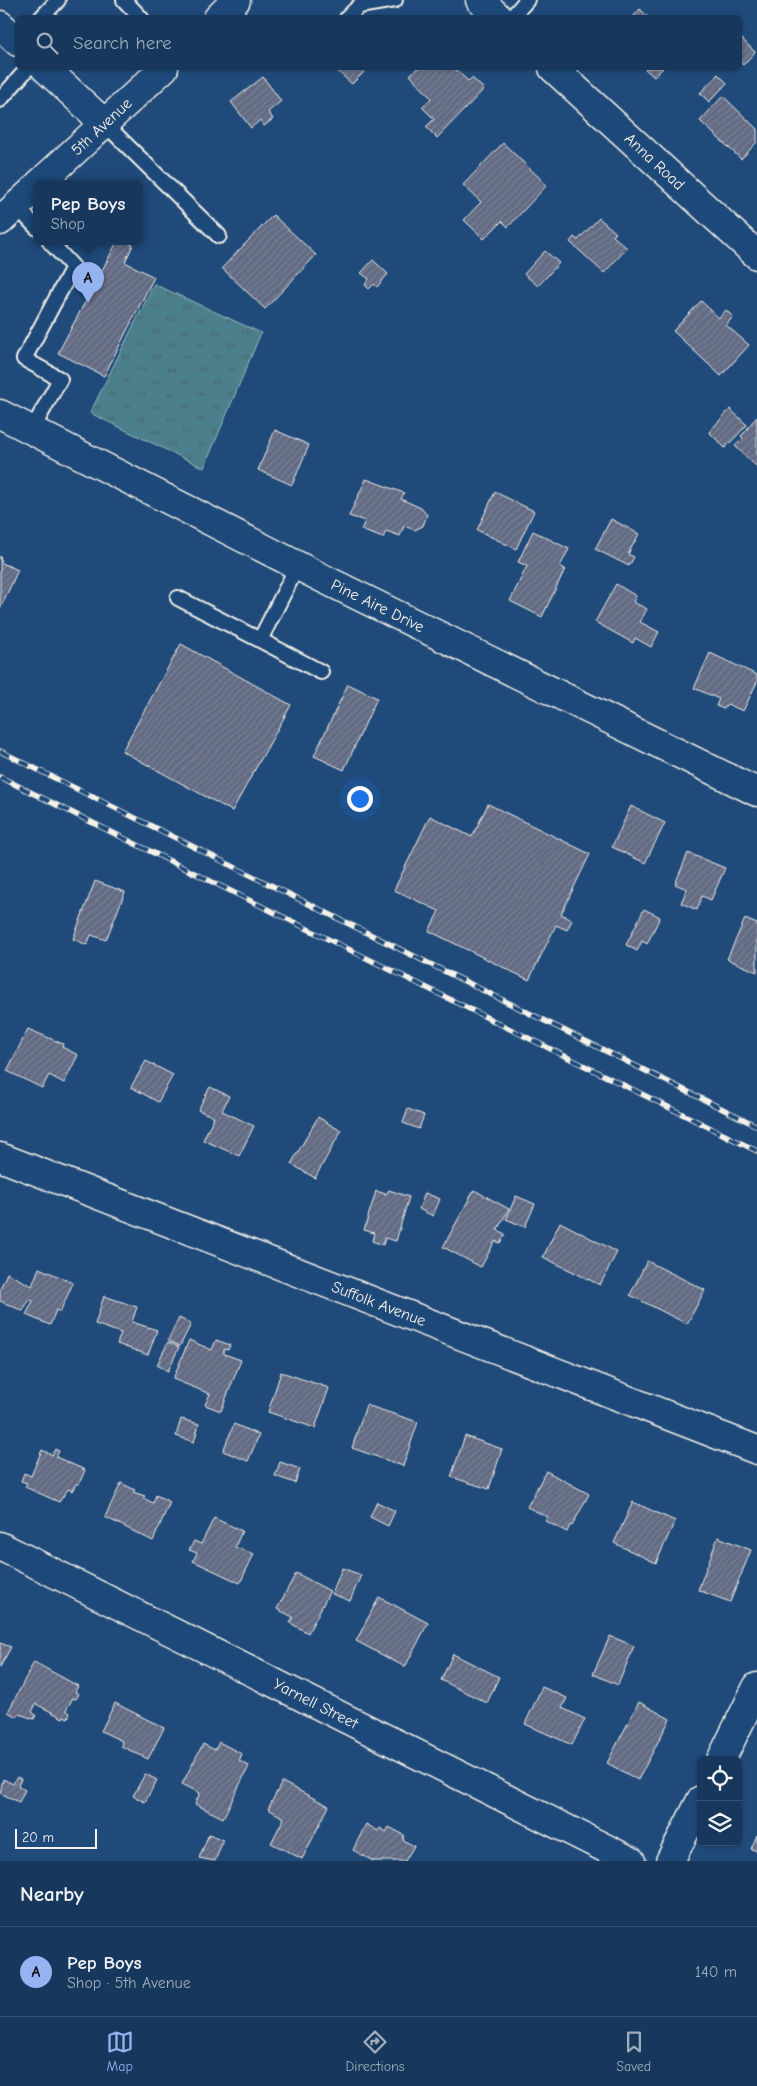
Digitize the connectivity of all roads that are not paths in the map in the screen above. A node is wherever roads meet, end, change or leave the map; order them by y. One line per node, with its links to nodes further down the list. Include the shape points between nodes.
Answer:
1 (58, 0): 7 (lane)
2 (124, 0): 8 (lane)
3 (236, 0): 9 (street)
4 (395, 0): 10 (lane, via 359,6)
5 (480, 0): 11 (street)
6 (527, 0): 12 (lane)
7 (44, 15)
8 (138, 15)
9 (221, 15)
10 (350, 15)
11 (496, 15)
12 (514, 15)
13 (26, 70): 17 (lane)
14 (47, 70): 18 (street)
15 (162, 70): 18 (street, 5th Avenue)
16 (555, 70): 25 (street, Anna Road)
17 (0, 100)
18 (104, 123): 19 (street, 5th Avenue); 23 (lane)
19 (43, 180)
20 (33, 190): 21 (street, 5th Avenue)
21 (8, 214): 22 (lane)
22 (33, 226)
23 (219, 236)
24 (53, 245): 27 (lane, via 74,267 24,359 60,379)
25 (757, 255)
26 (0, 414): 27 (street, Pine Aire Drive)
27 (32, 430): 28 (street, Pine Aire Drive)
28 (298, 565): 30 (lane); 32 (street, Pine Aire Drive)
29 (178, 598): 30 (lane)
30 (260, 640): 31 (lane)
31 (322, 672)
32 (757, 792)
33 (0, 1157): 34 (street, Suffolk Avenue)
34 (757, 1450)
35 (0, 1546): 39 (street, Yarnell Street)
36 (757, 1687): 37 (street)
37 (723, 1756)
38 (700, 1801): 40 (street)
39 (631, 1861)
40 (670, 1861)

